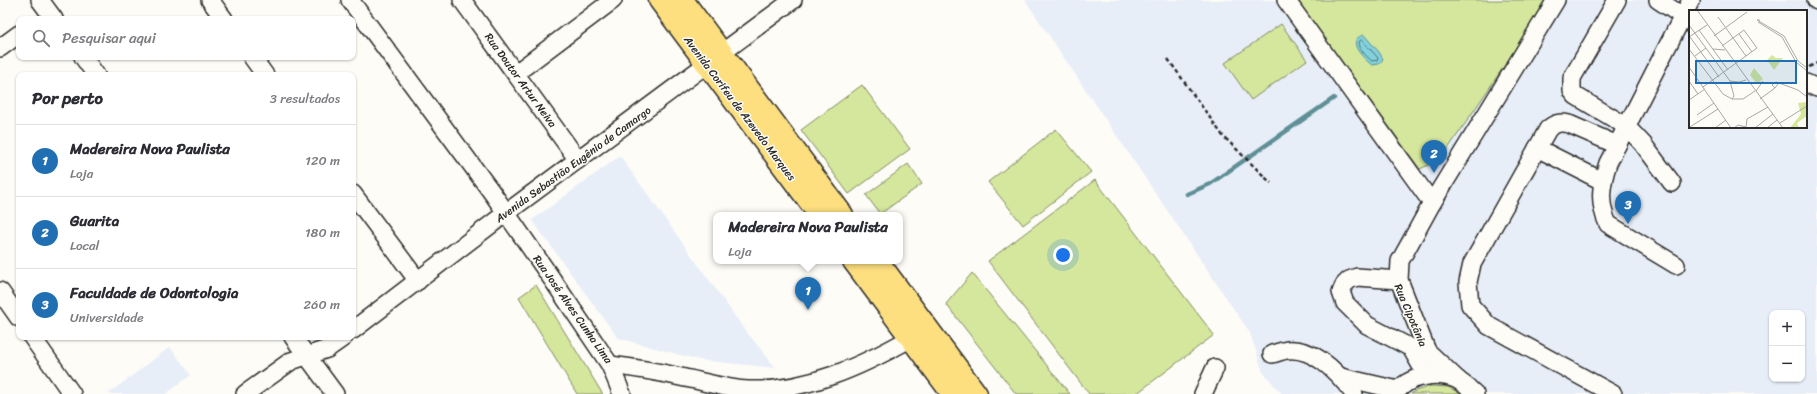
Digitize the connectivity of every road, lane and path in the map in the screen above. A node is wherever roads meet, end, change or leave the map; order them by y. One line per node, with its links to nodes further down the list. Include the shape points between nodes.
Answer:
1 (210, 0): 13 (street)
2 (350, 0): 39 (street, Rua José Alves Cunha Lima)
3 (462, 0): 25 (street, Rua Doutor Artur Neiva)
4 (613, 0): 25 (street)
5 (660, 0): 17 (main road, Avenida Corifeu de Azevedo Marques)
6 (682, 0): 17 (main road, Avenida Corifeu de Azevedo Marques)
7 (793, 0): 17 (street, Avenida Sebastião Eugênio de Camargo)
8 (1286, 0): 36 (street)
9 (1556, 0): 36 (street)
10 (1617, 0): 28 (street, via 1572,78 1572,91 1576,96)
11 (1658, 0): 14 (street)
12 (1691, 0): 14 (street)
13 (222, 16)
14 (1687, 19): 28 (street)
15 (16, 36): 16 (street)
16 (0, 48)
17 (715, 59): 31 (street, Avenida Sebastião Eugênio de Camargo); 37 (main road, Avenida Corifeu de Azevedo Marques); 38 (main road, Avenida Corifeu de Azevedo Marques)
18 (1168, 59): 33 (path, via 1223,136)
19 (85, 60): 23 (street)
20 (254, 60): 24 (street)
21 (1817, 63): 22 (path)
22 (1807, 66)
23 (94, 72)
24 (263, 72)
25 (516, 73): 31 (street, Rua Doutor Artur Neiva)
26 (1807, 83): 27 (street)
27 (1817, 88)
28 (1626, 126): 29 (street); 34 (street)
29 (1617, 145): 30 (street, via 1561,122 1548,130); 32 (street)
30 (1537, 148): 32 (street); 72 (street, via 1472,264 1468,282 1470,305 1489,326)
31 (578, 160): 39 (street, Avenida Sebastião Eugênio de Camargo)
32 (1602, 181): 42 (street, via 1604,214 1608,224)
33 (1271, 183)
34 (1672, 183)
35 (356, 198): 44 (street)
36 (1432, 203): 43 (street, via 1400,261)
37 (818, 212)
38 (840, 212)
39 (506, 213): 44 (street, Avenida Sebastião Eugênio de Camargo); 56 (street, Rua José Alves Cunha Lima)
40 (856, 264): 49 (main road)
41 (878, 264): 68 (main road)
42 (1676, 266)
43 (1399, 280): 48 (street, Rua Cipotânia); 53 (street, Rua Cipotânia, via 1357,277 1349,280 1342,292 1345,303 1367,325)
44 (418, 281): 47 (street, Avenida Sebastião Eugênio de Camargo)
45 (0, 291): 46 (street)
46 (16, 314)
47 (356, 328)
48 (1417, 328): 53 (street); 60 (street, Rua Cipotânia, via 1427,351)
49 (911, 338): 56 (street, Rua José Alves Cunha Lima, via 849,369 781,389 747,390); 66 (main road); 67 (main road, via 921,337)
50 (34, 340): 62 (street)
51 (295, 340): 55 (street)
52 (340, 340): 55 (street, via 327,349)
53 (1398, 340): 58 (street, Rua Cipotânia, via 1411,348)
54 (1272, 354): 59 (street, via 1287,350 1306,352)
55 (307, 355): 63 (street, via 291,361); 64 (street)
56 (610, 365): 65 (street)
57 (1215, 368): 69 (street)
58 (1427, 376): 60 (street); 61 (street, via 1411,380)
59 (1342, 377): 61 (street); 70 (street)
60 (1458, 380): 71 (street, Rua Cipotânia)
61 (1396, 392)
62 (72, 394)
63 (245, 394)
64 (335, 394)
65 (622, 394)
66 (953, 394)
67 (966, 394)
68 (976, 394)
69 (1203, 394)
70 (1354, 394)
71 (1475, 394)
72 (1613, 394)

